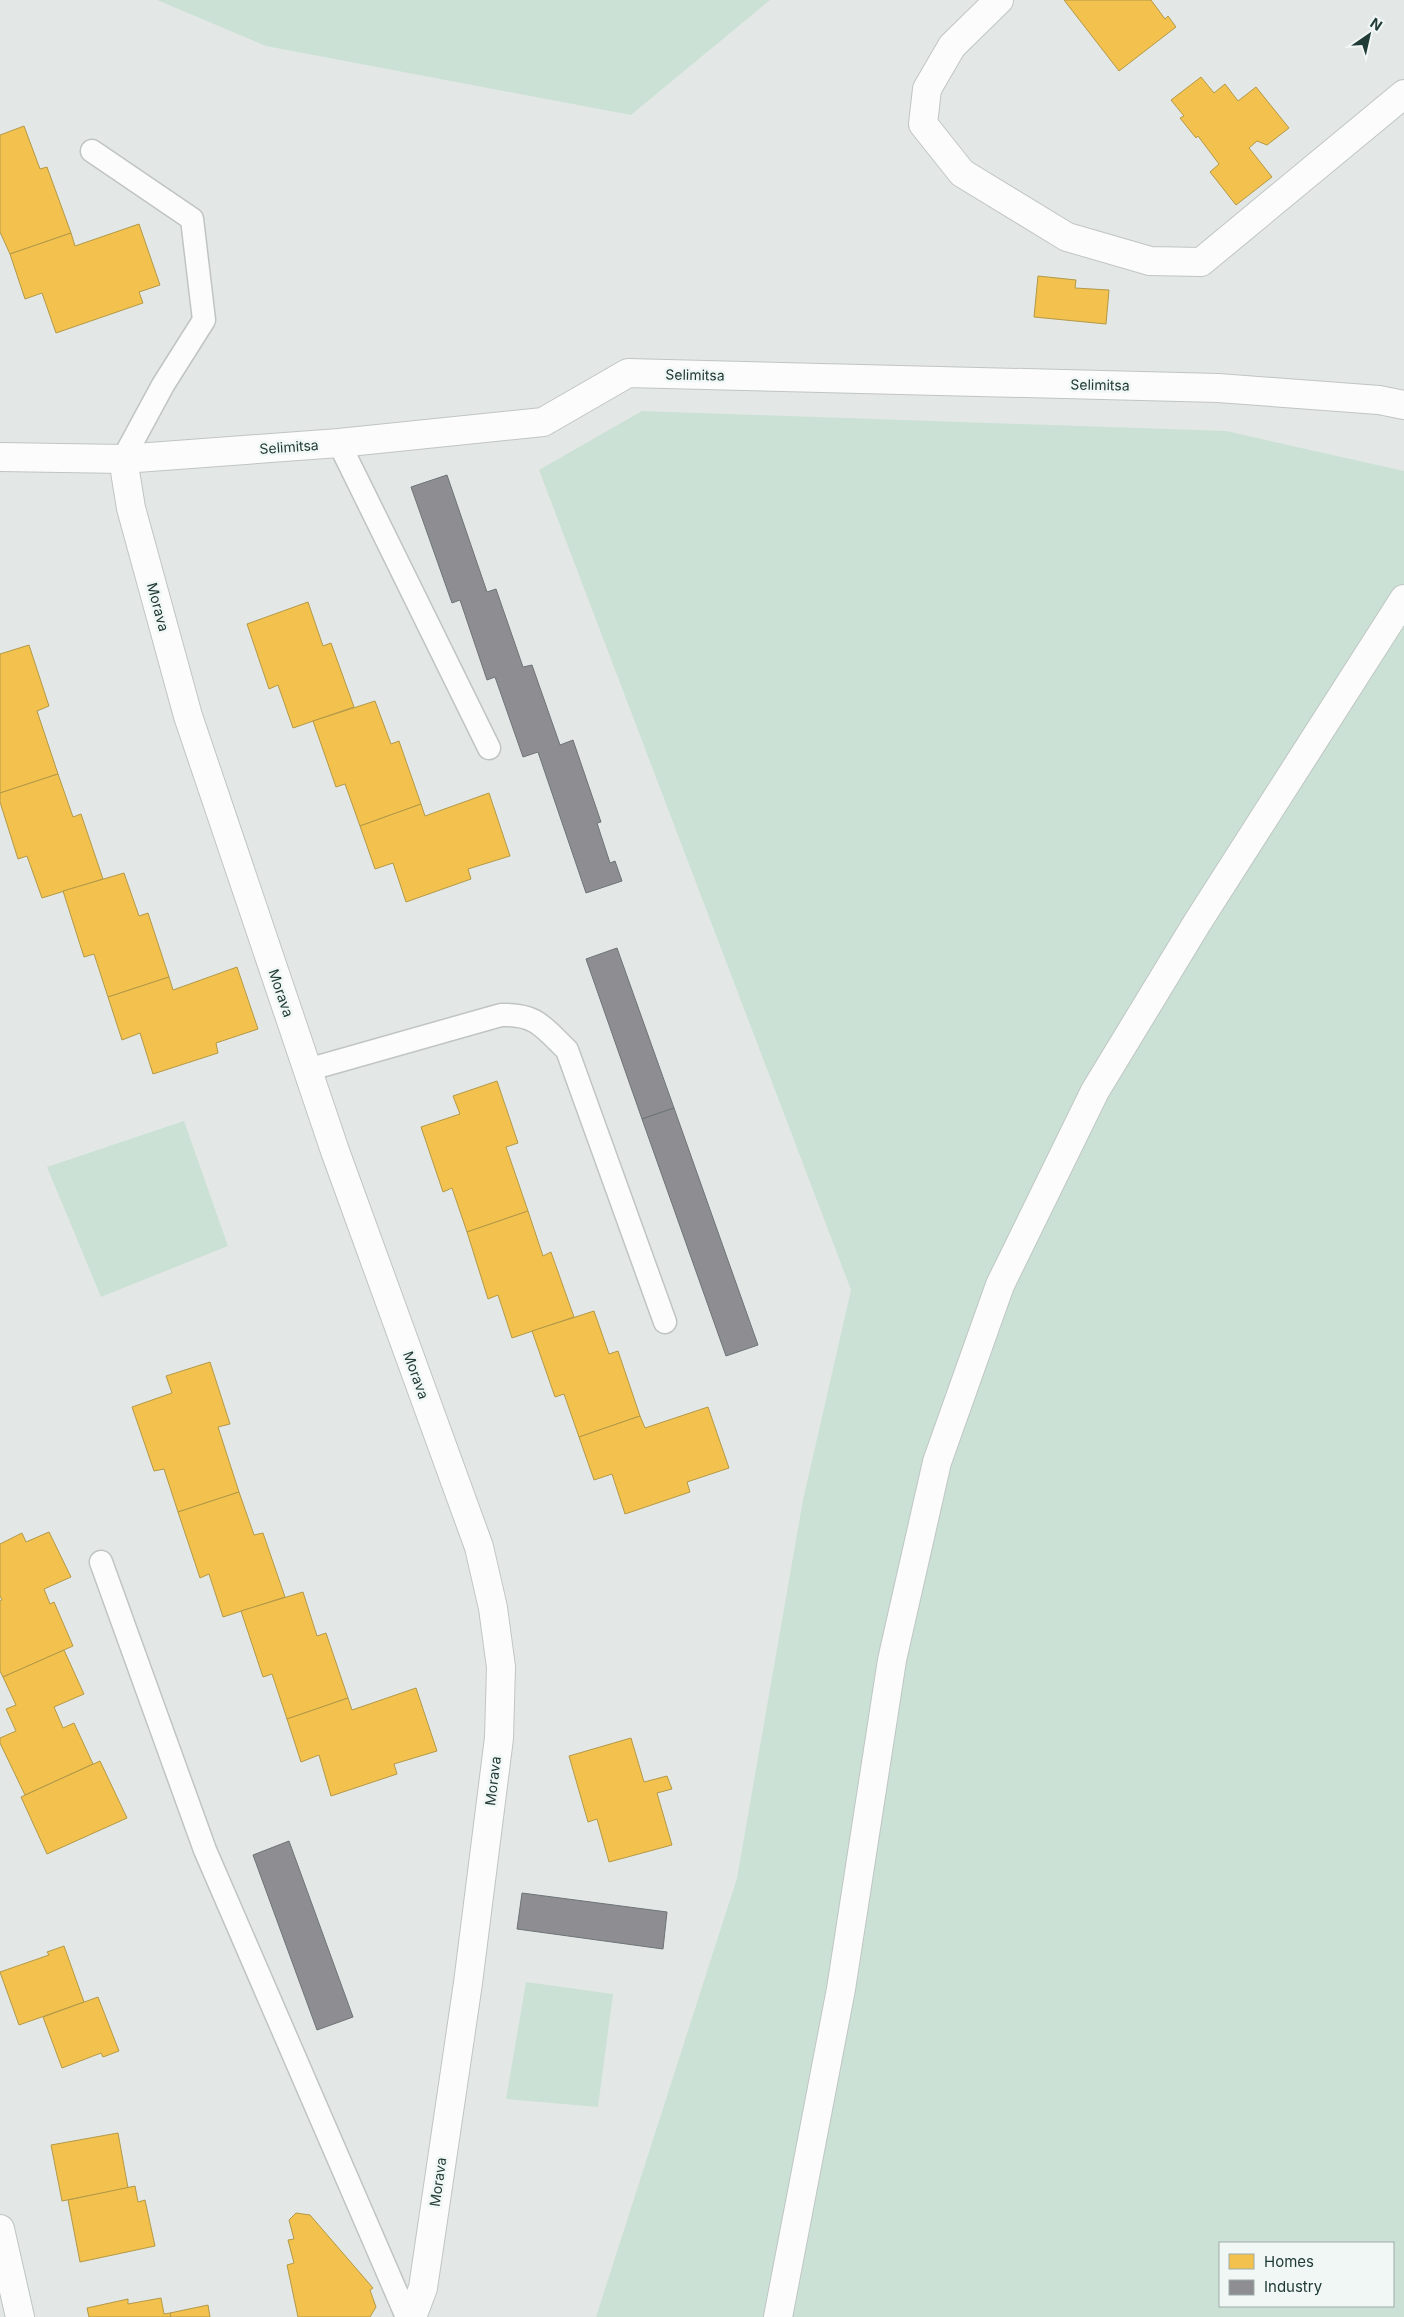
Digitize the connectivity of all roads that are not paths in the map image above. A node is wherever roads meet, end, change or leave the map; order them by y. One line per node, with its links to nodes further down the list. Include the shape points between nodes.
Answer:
1 (999, 0): 2 (street, via 952,46 927,89 923,124 962,173 1067,237 1150,261 1201,262)
2 (1404, 94)
3 (92, 151): 7 (lane, via 192,219 204,320 163,385)
4 (1404, 405): 5 (street, Selimitsa, via 1379,400 1218,388 628,373 543,422)
5 (339, 443): 7 (street, Selimitsa); 9 (lane)
6 (0, 457): 7 (street, Selimitsa)
7 (123, 459): 10 (street, Morava, via 131,508 188,716)
8 (1404, 599): 17 (street, via 1202,914 1095,1091 1000,1285 937,1462 892,1660 841,1988)
9 (489, 748)
10 (307, 1070): 11 (lane, via 501,1015 520,1014 538,1022 567,1050); 16 (street, Morava, via 479,1547 493,1608 501,1667 499,1738 468,1982 423,2288)
11 (665, 1322)
12 (101, 1562): 15 (lane, via 205,1850)
13 (0, 2229): 14 (street)
14 (20, 2317)
15 (407, 2317)
16 (412, 2317)
17 (778, 2317)

